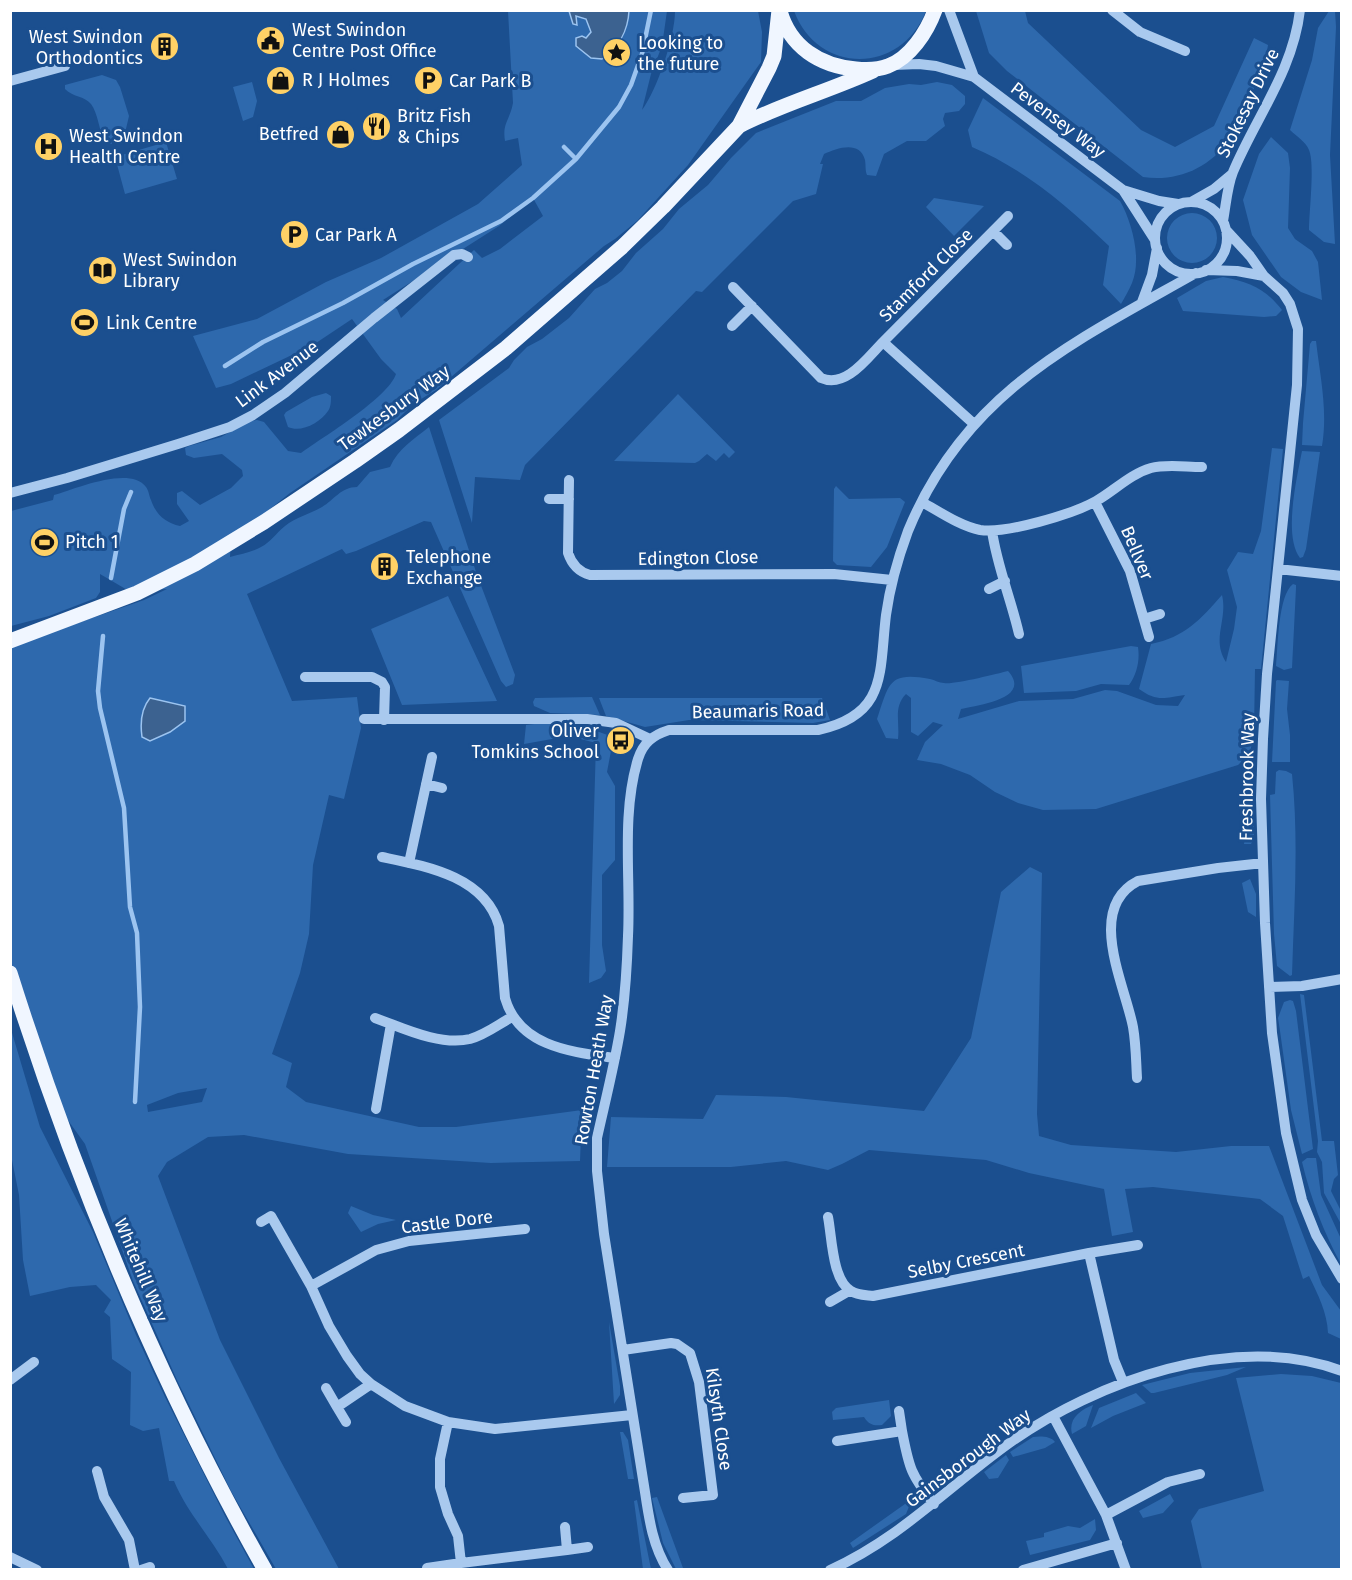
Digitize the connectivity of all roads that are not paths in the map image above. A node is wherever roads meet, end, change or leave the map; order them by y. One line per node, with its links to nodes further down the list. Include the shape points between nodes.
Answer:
1 (780, 10): 8 (main road, via 794,38 817,59 842,68); 11 (main road, Tewkesbury Way, via 771,62)
2 (935, 10): 8 (main road, Tewkesbury Way, via 919,41)
3 (949, 10): 9 (street)
4 (1112, 10): 6 (street, via 1140,32)
5 (1299, 10): 12 (street, Stokesay Drive, via 1284,70)
6 (1185, 51)
7 (65, 66): 10 (street)
8 (883, 68): 9 (street, Pevensey Way, via 909,64 936,66); 11 (main road, Tewkesbury Way, via 778,107)
9 (974, 76): 13 (street, Pevensey Way)
10 (10, 81)
11 (739, 126): 47 (main road, Tewkesbury Way, via 600,268 506,348 399,430 264,522 178,573 103,607)
12 (1232, 174): 14 (street, Stokesay Drive); 17 (street, Stokesay Drive)
13 (1123, 190): 15 (street, Pevensey Way); 19 (street, Pevensey Way)
14 (1191, 202): 15 (street); 17 (street, via 1210,207)
15 (1178, 204): 19 (street, via 1159,221)
16 (1008, 216): 18 (street, Stamford Close)
17 (1224, 226): 22 (street, via 1227,239 1221,257); 23 (street, Freshbrook Way)
18 (993, 231): 20 (street, Stamford Close); 28 (street, Stamford Close)
19 (1156, 244): 22 (street, via 1166,263 1175,270); 25 (street, via 1152,275)
20 (1006, 245)
21 (468, 256): 32 (street, Link Avenue, via 454,255 285,393 236,424 116,464)
22 (1201, 271): 23 (street); 25 (street, Beaumaris Road)
23 (1264, 276): 38 (street, Freshbrook Way, via 1290,304 1299,347)
24 (733, 287): 26 (street, Stamford Close)
25 (1142, 302): 29 (street, Beaumaris Road, via 1040,365)
26 (752, 306): 27 (street); 28 (street, Stamford Close, via 814,373 828,381 852,373)
27 (732, 326)
28 (883, 342): 29 (street, Stamford Close)
29 (974, 424): 35 (street, Beaumaris Road, via 944,463)
30 (1202, 467): 36 (street, via 1151,468)
31 (569, 480): 34 (street, Edington Close)
32 (10, 492)
33 (549, 499): 34 (street)
34 (568, 499): 40 (street, Edington Close, via 568,553 578,569 590,576 834,574)
35 (922, 502): 37 (street, via 977,529); 40 (street, Beaumaris Road)
36 (1095, 502): 37 (street, via 1066,514); 44 (street, Bellver, via 1130,571)
37 (992, 531): 41 (street)
38 (1278, 569): 39 (street); 57 (street, Freshbrook Way, via 1263,739)
39 (1341, 576)
40 (892, 580): 51 (street, Beaumaris Road, via 878,683 872,697 853,718 818,730 681,729 658,733)
41 (1005, 581): 42 (street); 45 (street)
42 (989, 589)
43 (1160, 615): 44 (street)
44 (1144, 619): 46 (street, Bellver)
45 (1019, 634)
46 (1149, 637)
47 (12, 639)
48 (305, 677): 50 (street, via 378,679 385,687)
49 (364, 719): 50 (street)
50 (384, 720): 51 (street, via 587,719 616,723)
51 (650, 739): 64 (street, Rowton Heath Way, via 638,758 632,788 628,936)
52 (432, 757): 53 (street)
53 (426, 784): 54 (street); 56 (street)
54 (442, 788)
55 (382, 857): 56 (street)
56 (409, 863): 61 (street, via 457,879 488,902 499,926 505,998)
57 (1263, 863): 60 (street, Freshbrook Way); 65 (street, via 1138,881 1116,901 1112,922 1114,957 1133,1026)
58 (10, 973): 106 (main road, Whitehill Way, via 59,1119 134,1306 188,1423)
59 (1341, 979): 60 (street)
60 (1269, 987): 72 (street, Freshbrook Way, via 1276,1073 1297,1181 1316,1235)
61 (512, 1017): 63 (street, via 485,1033 455,1041); 64 (street, via 546,1043)
62 (375, 1018): 63 (street)
63 (391, 1024): 66 (street)
64 (615, 1058): 76 (street, Rowton Heath Way, via 596,1154)
65 (1137, 1078)
66 (376, 1109)
67 (828, 1217): 74 (street, via 835,1265)
68 (261, 1222): 73 (street, via 271,1216)
69 (525, 1229): 73 (street, Castle Dore, via 410,1240 376,1250)
70 (1138, 1245): 71 (street, Selby Crescent)
71 (1089, 1254): 74 (street, Selby Crescent, via 873,1296); 80 (street, via 1114,1360)
72 (1341, 1279)
73 (311, 1286): 81 (street, via 347,1356)
74 (849, 1291): 75 (street)
75 (830, 1302)
76 (623, 1350): 85 (street, Rowton Heath Way); 93 (street, Kilsyth Close, via 671,1343 687,1350 693,1359 713,1495)
77 (34, 1362): 79 (street)
78 (1341, 1371): 80 (street, Gainsborough Way, via 1302,1359 1254,1357 1194,1364)
79 (10, 1380)
80 (1123, 1382): 86 (street, Gainsborough Way)
81 (371, 1384): 83 (street); 88 (street, via 405,1406)
82 (326, 1388): 83 (street)
83 (337, 1407): 87 (street)
84 (899, 1411): 89 (street)
85 (632, 1415): 88 (street, via 495,1429); 100 (street, Rowton Heath Way)
86 (1053, 1416): 94 (street, Gainsborough Way, via 1005,1446); 95 (street)
87 (346, 1422)
88 (448, 1422): 102 (street, via 440,1459 440,1487 458,1536)
89 (902, 1431): 90 (street); 94 (street, via 908,1467)
90 (837, 1441)
91 (97, 1471): 105 (street, via 104,1497 129,1539)
92 (1200, 1474): 95 (street, via 1168,1482)
93 (683, 1498)
94 (934, 1504): 109 (street, Gainsborough Way, via 881,1543)
95 (1106, 1515): 97 (street)
96 (565, 1527): 99 (street)
97 (1117, 1543): 110 (street); 111 (street)
98 (588, 1547): 99 (street)
99 (567, 1550): 102 (street)
100 (658, 1551): 107 (street, Rowton Heath Way); 108 (street, Rowton Heath Way)
101 (10, 1557): 104 (street)
102 (461, 1563): 103 (street)
103 (427, 1568)
104 (34, 1569)
105 (135, 1569)
106 (265, 1569)
107 (658, 1569)
108 (668, 1569)
109 (830, 1569)
110 (1023, 1569)
111 (1126, 1569)

